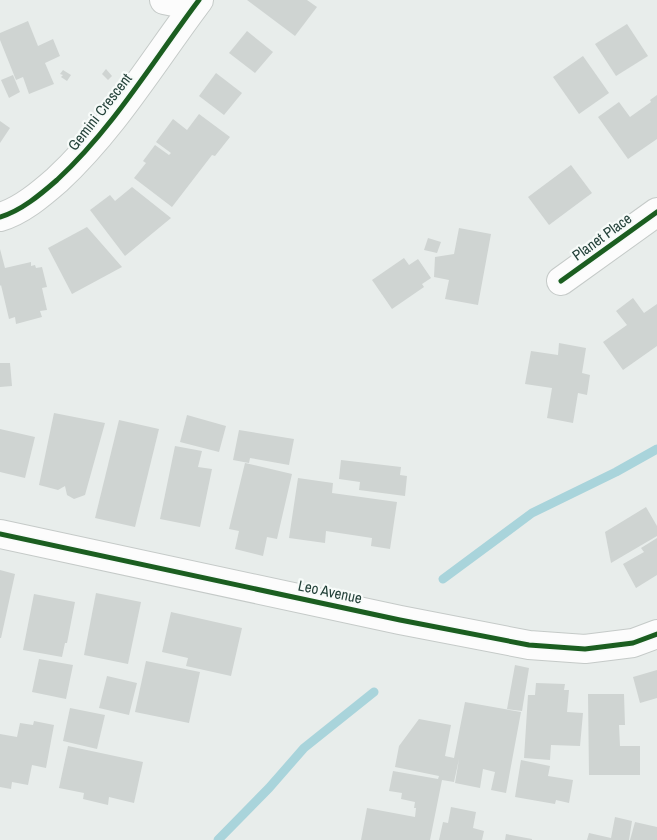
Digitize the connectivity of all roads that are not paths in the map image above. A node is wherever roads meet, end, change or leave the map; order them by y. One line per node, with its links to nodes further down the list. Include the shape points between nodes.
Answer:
1 (164, 0): 2 (street)
2 (196, 3): 4 (street, Gemini Crescent, via 108,126 80,158 47,189)
3 (657, 212): 5 (street, Planet Place)
4 (0, 217)
5 (561, 281)
6 (0, 534): 7 (street, Leo Avenue, via 529,645 584,649 633,643)
7 (657, 634)

